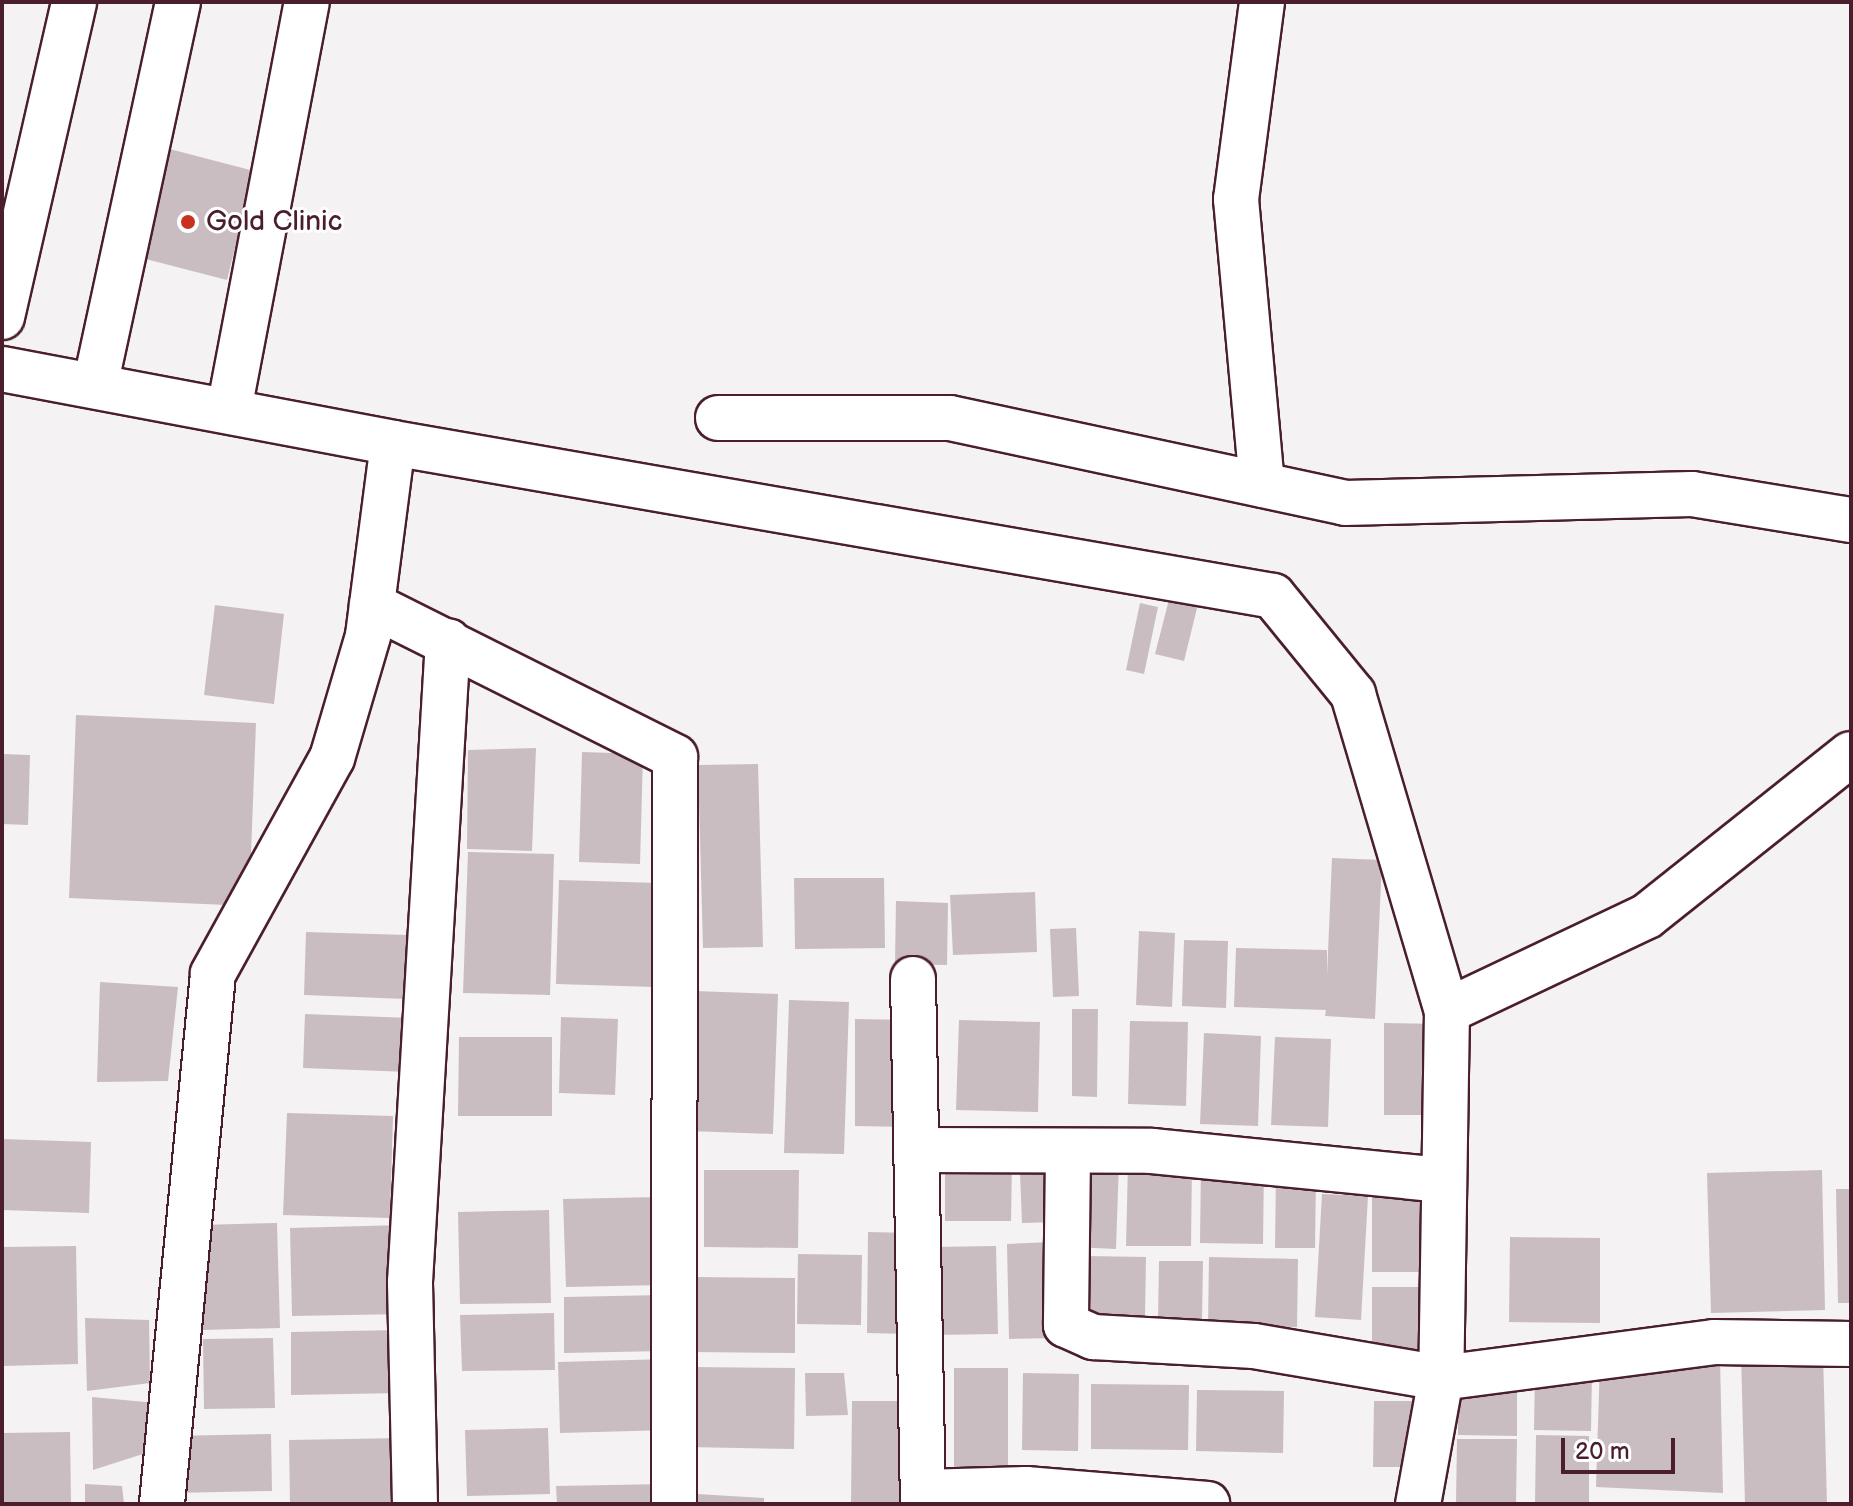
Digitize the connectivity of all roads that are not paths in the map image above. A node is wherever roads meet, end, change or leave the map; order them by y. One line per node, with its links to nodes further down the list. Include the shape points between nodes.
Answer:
1 (74, 2): 5 (street)
2 (178, 2): 7 (street)
3 (307, 2): 8 (street)
4 (1262, 2): 11 (street, via 1236,199)
5 (2, 317)
6 (2, 369): 7 (street)
7 (95, 386): 8 (street)
8 (229, 410): 10 (street)
9 (718, 418): 11 (street, via 950,418)
10 (393, 443): 13 (street); 17 (street, via 1273,596 1353,694)
11 (1262, 485): 12 (street, via 1345,503 1692,494)
12 (1851, 520)
13 (372, 605): 14 (street); 24 (street, via 332,758 213,974)
14 (448, 641): 25 (street, via 410,1282); 26 (street, via 675,757)
15 (1851, 754): 17 (street, via 1647,916)
16 (913, 979): 18 (street)
17 (1447, 1011): 20 (street)
18 (916, 1150): 19 (street); 23 (street)
19 (1068, 1154): 20 (street, via 1152,1151); 22 (street, via 1066,1325 1093,1337 1254,1346)
20 (1444, 1180): 22 (street)
21 (1851, 1344): 22 (street, via 1714,1342)
22 (1441, 1378): 28 (street)
23 (923, 1498): 27 (street, via 1026,1489)
24 (162, 1504)
25 (415, 1504)
26 (674, 1504)
27 (1207, 1504)
28 (1418, 1504)

